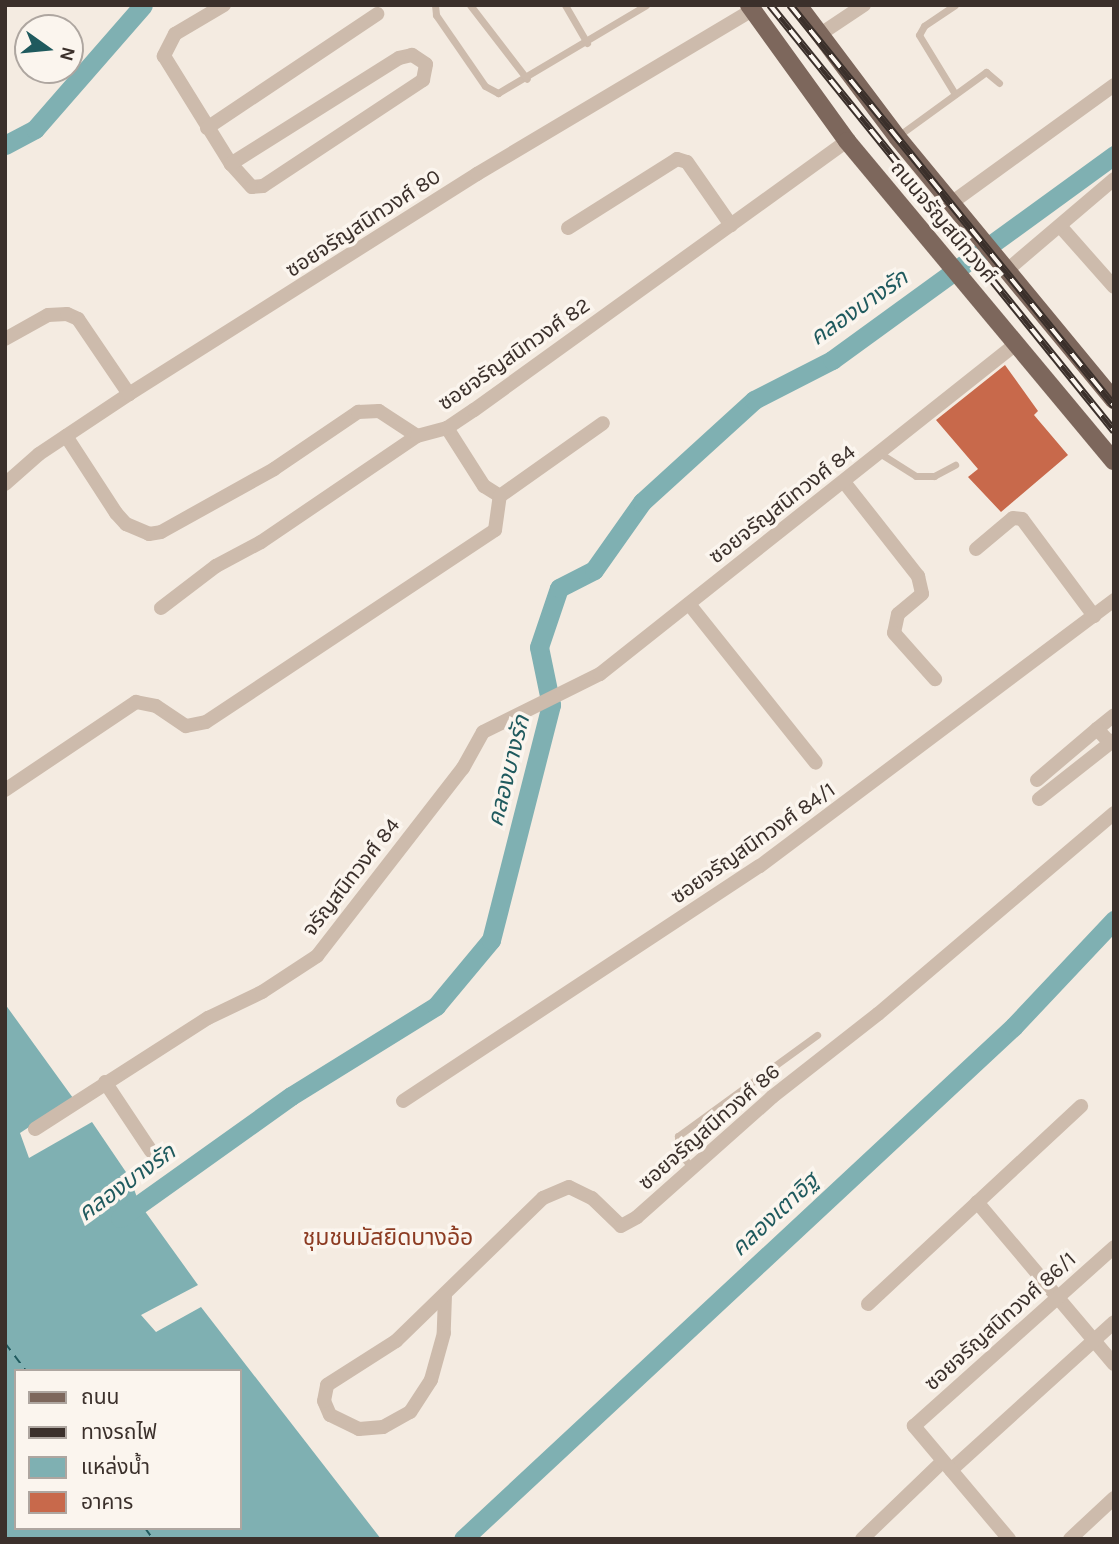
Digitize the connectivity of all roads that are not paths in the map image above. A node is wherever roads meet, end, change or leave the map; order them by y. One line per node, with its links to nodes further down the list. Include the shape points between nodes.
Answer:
1 (223, 5): 17 (street, via 175,34 164,49 167,65)
2 (435, 5): 13 (lane, via 436,15 491,92 507,90)
3 (470, 5): 13 (lane)
4 (565, 5): 12 (lane)
5 (646, 5): 12 (lane)
6 (798, 5): 11 (main road, ถนนจรัญสนิทวงศ์)
7 (864, 5): 11 (street)
8 (955, 5): 16 (lane, via 924,26 919,35)
9 (750, 7): 19 (main road, ถนนจรัญสนิทวงศ์); 30 (street, ซอยจรัญสนิทวงศ์ 80)
10 (377, 13): 17 (street)
11 (819, 35): 18 (main road, ถนนจรัญสนิทวงศ์)
12 (587, 43): 13 (lane)
13 (527, 79)
14 (999, 83): 16 (lane, via 989,71)
15 (1114, 85): 22 (street)
16 (956, 94): 18 (lane)
17 (207, 128): 20 (street)
18 (897, 136): 22 (main road, ถนนจรัญสนิทวงศ์)
19 (846, 141): 23 (street, ซอยจรัญสนิทวงศ์ 82); 29 (main road, ถนนจรัญสนิทวงศ์)
20 (231, 164): 20 (street, via 246,185 263,186 423,80 426,74 421,57 399,58)
21 (1114, 180): 24 (street)
22 (954, 201): 26 (main road, ถนนจรัญสนิทวงศ์)
23 (731, 225): 25 (street, via 687,162 677,159); 33 (street, ซอยจรัญสนิทวงศ์ 82)
24 (1059, 226): 26 (street); 27 (street)
25 (568, 228)
26 (1006, 271): 31 (main road, ถนนจรัญสนิทวงศ์)
27 (1114, 287)
28 (5, 339): 30 (street, via 48,315 67,314 78,319)
29 (1017, 342): 36 (street, ซอยจรัญสนิทวงศ์ 84); 37 (main road, ถนนจรัญสนิทวงศ์)
30 (130, 394): 34 (street, ซอยจรัญสนิทวงศ์ 80)
31 (1114, 400)
32 (603, 423): 41 (street)
33 (447, 428): 35 (street, ซอยจรัญสนิทวงศ์ 82); 41 (street, via 484,486)
34 (66, 436): 35 (street, via 126,524 149,534 161,533 213,499 274,469 358,412 379,411); 40 (street, ซอยจรัญสนิทวงศ์ 80)
35 (417, 436): 45 (street, ซอยจรัญสนิทวงศ์ 82, via 261,542 216,566)
36 (881, 454): 38 (lane, via 916,476 934,476); 39 (street, ซอยจรัญสนิทวงศ์ 84)
37 (1114, 461)
38 (955, 465)
39 (844, 482): 44 (street, ซอยจรัญสนิทวงศ์ 84); 47 (street, via 918,576 922,594 898,614 894,633)
40 (5, 484)
41 (500, 496): 54 (street, via 495,530 206,723 186,726 156,706 136,702)
42 (976, 549): 46 (street, via 1013,518 1022,519)
43 (1114, 600): 46 (street, ซอยจรัญสนิทวงศ์ 84/1)
44 (689, 604): 48 (street, ซอยจรัญสนิทวงศ์ 84, via 600,674); 52 (street)
45 (162, 608)
46 (1094, 615): 59 (street, ซอยจรัญสนิทวงศ์ 84/1, via 760,866)
47 (935, 679)
48 (567, 691): 58 (street, จรัญสนิทวงศ์ 84, via 483,733 463,768 317,956)
49 (1114, 715): 50 (street)
50 (1097, 729): 51 (street); 53 (street)
51 (1112, 742): 55 (street)
52 (816, 763)
53 (1037, 780)
54 (5, 790)
55 (1039, 799)
56 (1114, 813): 63 (street, ซอยจรัญสนิทวงศ์ 86)
57 (817, 1035): 63 (lane, via 678,1136 680,1152)
58 (105, 1082): 61 (street, จรัญสนิทวงศ์ 84); 62 (street)
59 (403, 1101)
60 (1081, 1106): 64 (street)
61 (35, 1129)
62 (151, 1151)
63 (692, 1168): 66 (street, ซอยจรัญสนิทวงศ์ 86, via 621,1226 592,1198 569,1187 543,1198)
64 (977, 1202): 67 (street); 68 (street)
65 (1114, 1247): 67 (street, ซอยจรัญสนิทวงศ์ 86/1)
66 (444, 1295): 66 (street, ซอยจรัญสนิทวงศ์ 86, via 396,1341 327,1385 324,1401 330,1415 359,1429 383,1427 410,1412 431,1380 444,1333)
67 (1057, 1298): 70 (street); 72 (street, ซอยจรัญสนิทวงศ์ 86/1, via 914,1426)
68 (868, 1304)
69 (1114, 1322): 70 (street)
70 (1094, 1340): 71 (street); 72 (street)
71 (1114, 1364)
72 (947, 1465): 74 (street); 75 (street)
73 (1114, 1499): 76 (street)
74 (862, 1539)
75 (1009, 1539)
76 (1070, 1539)

